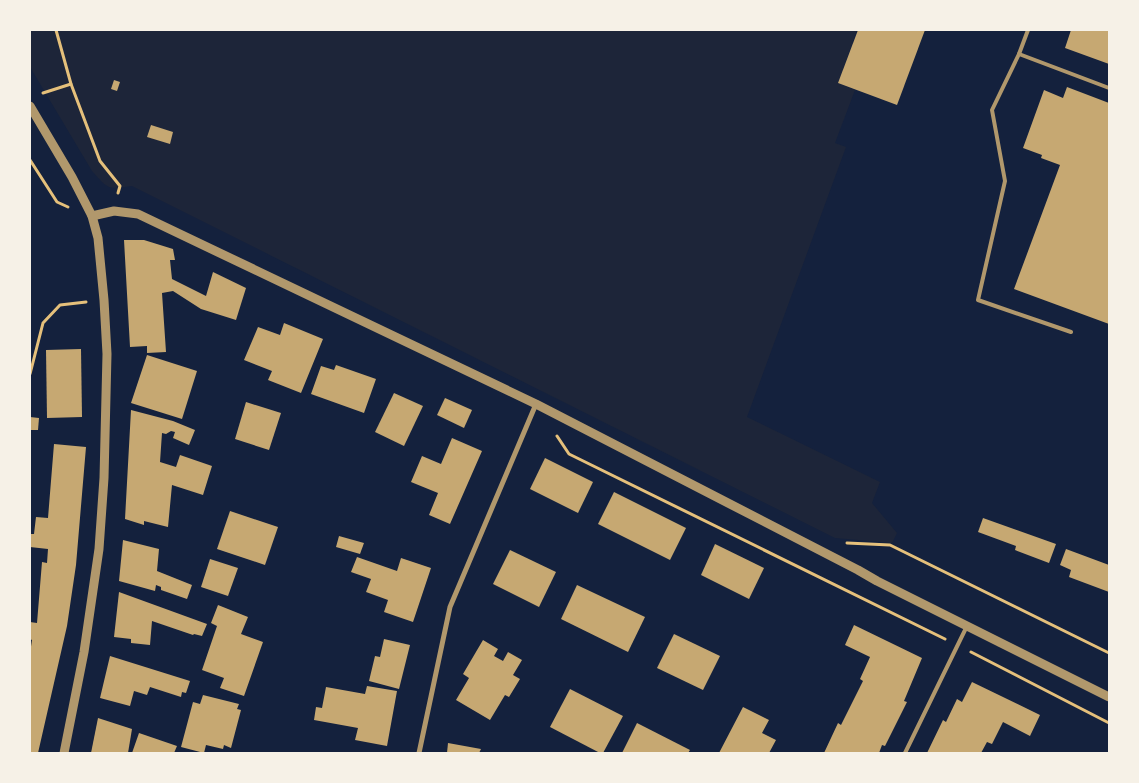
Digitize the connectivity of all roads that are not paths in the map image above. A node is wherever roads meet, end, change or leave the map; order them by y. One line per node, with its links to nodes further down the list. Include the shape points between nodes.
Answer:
1 (1028, 30): 2 (lane)
2 (1019, 54): 3 (lane); 6 (lane, via 992,110 1006,181 978,300)
3 (1109, 88)
4 (30, 106): 5 (street)
5 (92, 216): 7 (street, via 114,211 138,214); 10 (street, via 98,238 107,354 104,478 99,548 84,652)
6 (1071, 332)
7 (536, 404): 8 (street); 11 (street, via 450,607)
8 (967, 626): 9 (street); 12 (lane)
9 (1109, 697)
10 (64, 753)
11 (418, 753)
12 (904, 753)

